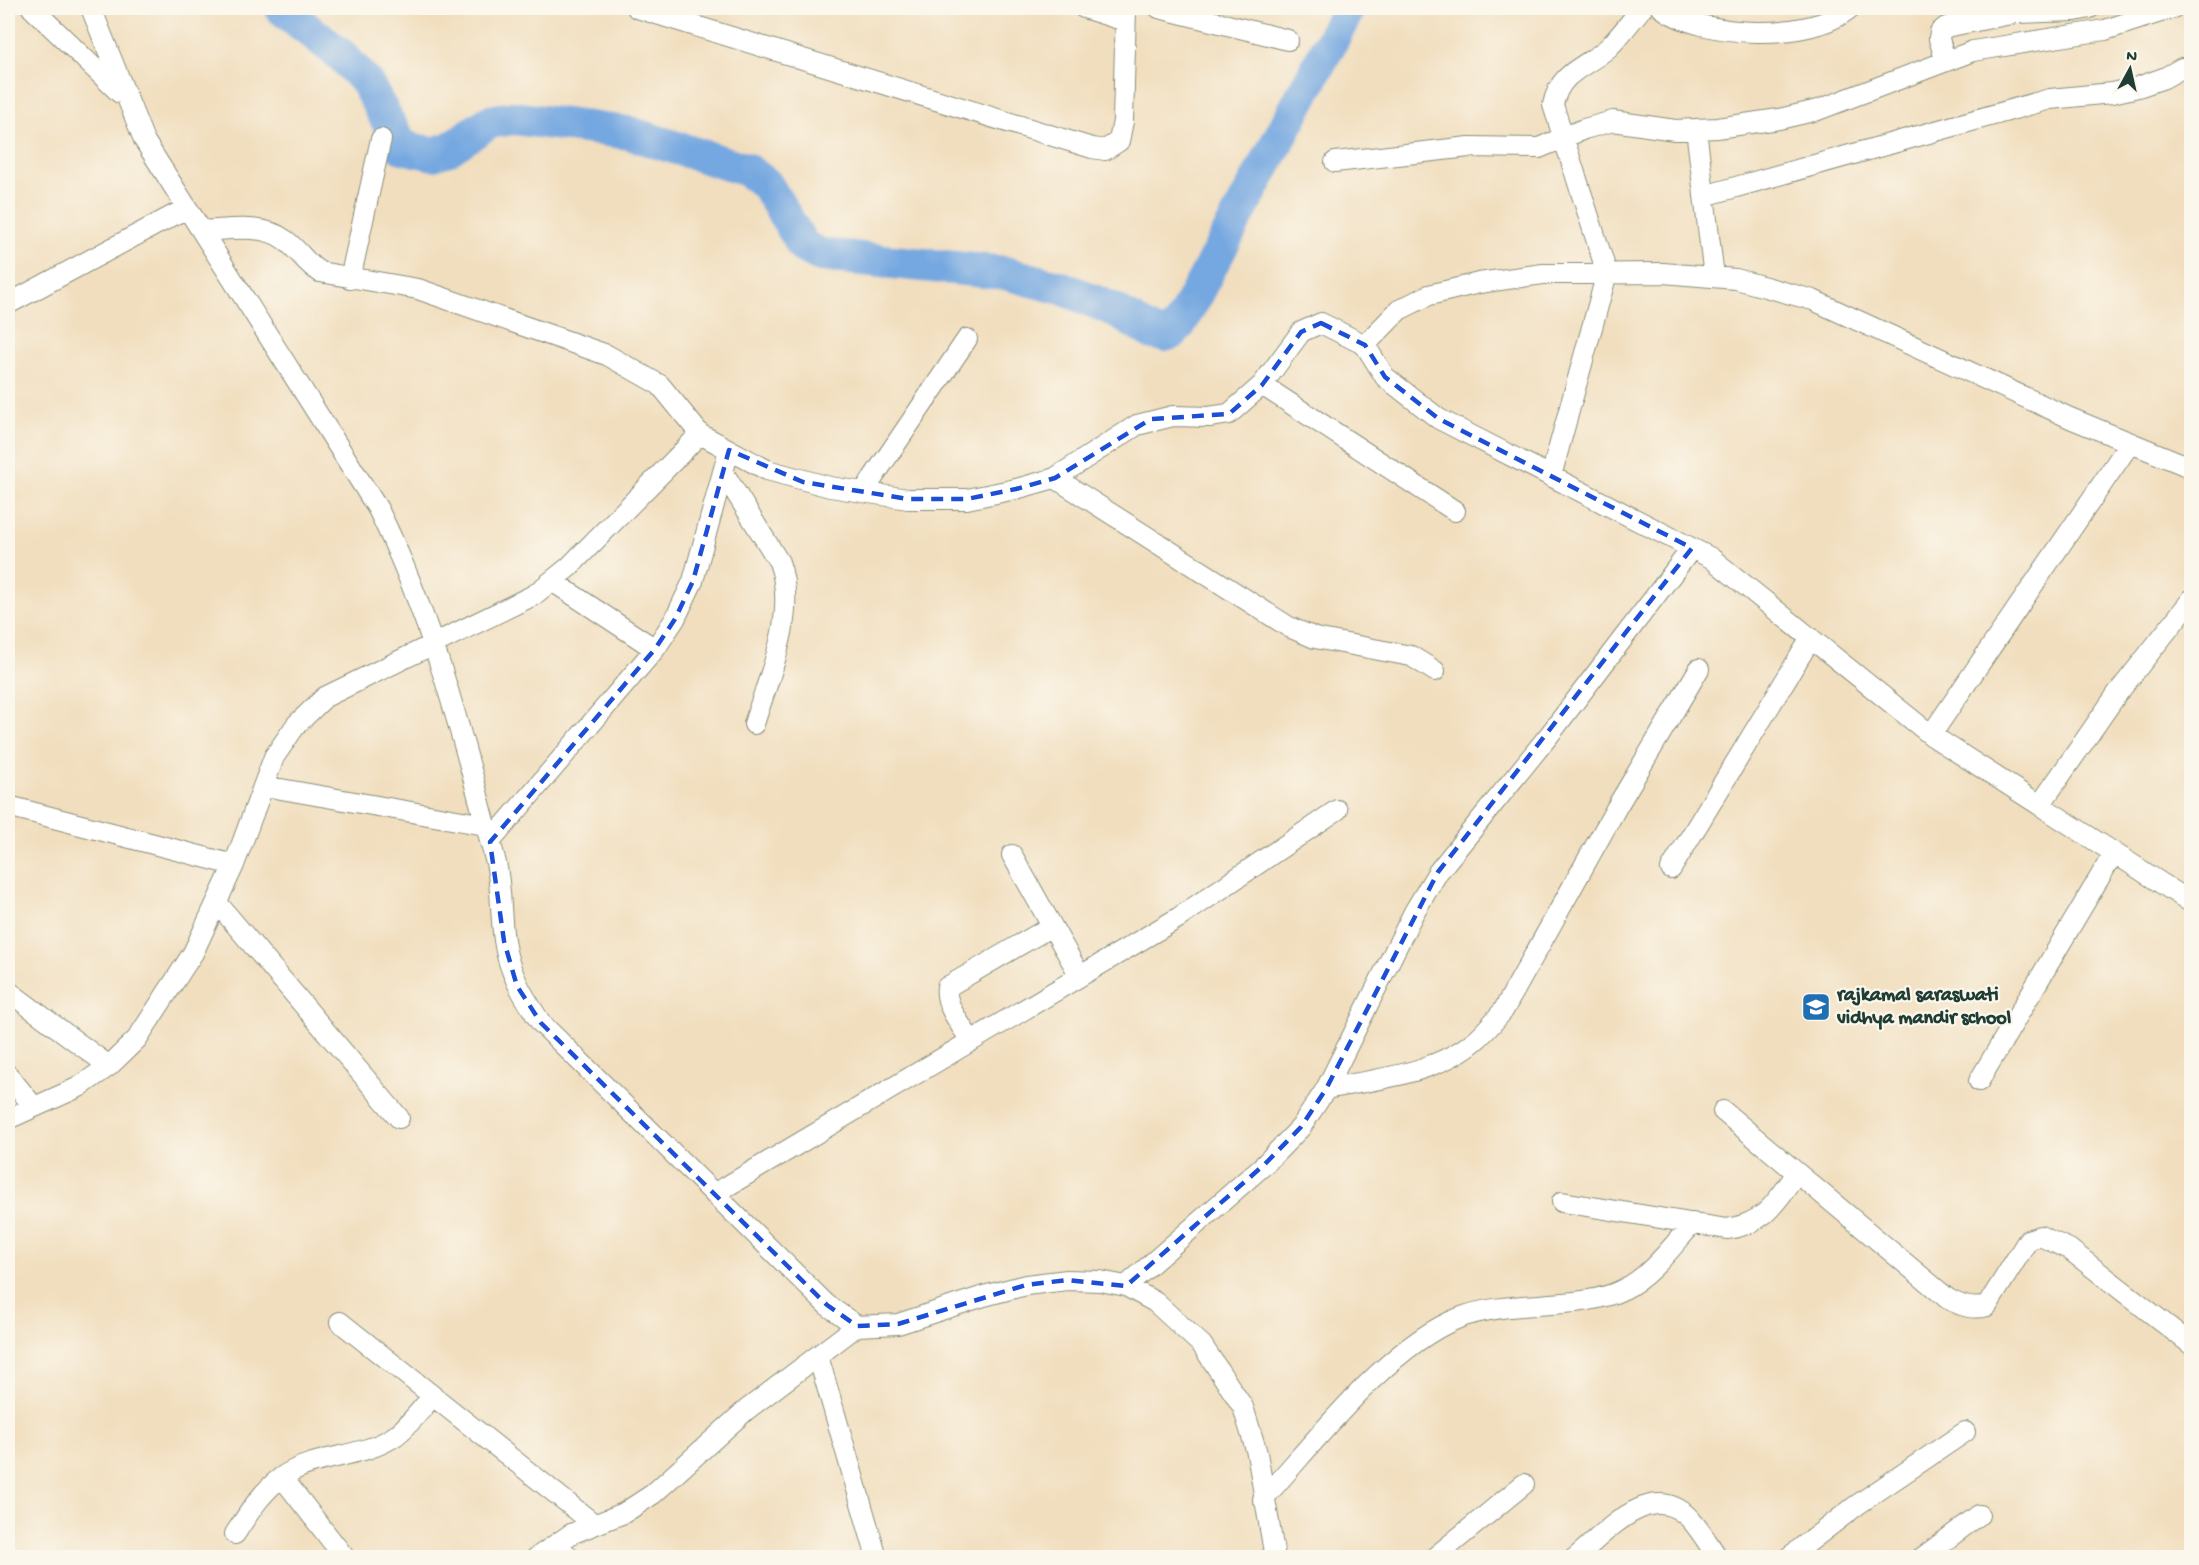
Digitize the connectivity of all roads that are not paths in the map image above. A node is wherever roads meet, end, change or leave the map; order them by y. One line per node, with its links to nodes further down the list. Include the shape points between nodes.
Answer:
1 (32, 8): 15 (street)
2 (92, 8): 15 (street)
3 (637, 8): 11 (street, via 1105,150 1119,141 1123,121)
4 (1084, 8): 11 (street)
5 (1159, 8): 12 (street)
6 (1642, 8): 17 (street, via 1608,48 1568,75 1556,89 1553,105)
7 (1662, 8): 8 (street, via 1679,17 1729,30 1773,32 1814,26)
8 (1850, 8)
9 (2090, 8): 13 (street, via 2016,13 1946,27 1939,39)
10 (2173, 8): 13 (street, via 2105,30 1973,51)
11 (1126, 14)
12 (1288, 40)
13 (1946, 59): 16 (street, via 1818,110)
14 (2182, 68): 20 (street, via 2138,87 2050,99)
15 (127, 99): 21 (street, via 144,140)
16 (1696, 129): 17 (street, via 1675,130 1613,121); 20 (street)
17 (1562, 138): 19 (street, via 1539,148 1469,147); 23 (street)
18 (381, 139): 25 (street)
19 (1335, 162)
20 (1704, 196): 24 (street)
21 (187, 208): 22 (street); 26 (street)
22 (202, 231): 25 (street, via 270,233 284,238 306,263 320,272); 43 (street, via 378,509 401,555)
23 (1607, 273): 24 (street); 28 (street, via 1543,274 1429,295 1399,310); 35 (street)
24 (1714, 277): 31 (street, via 1736,279 1813,300)
25 (350, 279): 30 (street, via 418,289 607,355 660,385)
26 (8, 304)
27 (967, 339): 37 (street)
28 (1365, 345): 29 (street, via 1321,323 1301,332); 35 (street, via 1385,377 1439,418)
29 (1262, 385): 36 (street, via 1229,414 1173,416 1137,425); 38 (street)
30 (700, 434): 32 (street); 40 (street)
31 (2130, 443): 33 (street); 48 (street)
32 (729, 450): 34 (street); 37 (street, via 767,470 803,482)
33 (2192, 468)
34 (723, 472): 44 (street, via 693,581); 47 (street, via 779,562 784,578 785,616)
35 (1551, 476): 39 (street)
36 (1055, 478): 37 (street, via 967,499 908,499); 46 (street, via 1289,627 1315,638 1412,656)
37 (864, 491)
38 (1455, 512)
39 (1692, 548): 42 (street, via 1712,558); 67 (street, via 1550,734 1438,872)
40 (552, 581): 43 (street, via 534,595); 44 (street)
41 (2192, 598): 50 (street, via 2117,694)
42 (1811, 638): 48 (street); 57 (street)
43 (434, 642): 49 (street, via 325,698 296,725 274,757); 53 (street)
44 (655, 649): 53 (street)
45 (1699, 669): 67 (street, via 1503,1011 1477,1040 1450,1057 1420,1069)
46 (1435, 671)
47 (754, 724)
48 (1932, 735): 50 (street)
49 (264, 786): 53 (street); 56 (street)
50 (2040, 805): 54 (street)
51 (8, 806): 56 (street)
52 (1337, 810): 61 (street, via 1178,918)
53 (488, 833): 73 (street, via 497,867 504,941 517,986 541,1023)
54 (2114, 853): 58 (street); 66 (street)
55 (1012, 855): 60 (street)
56 (234, 865): 59 (street)
57 (1671, 869)
58 (2192, 903)
59 (218, 904): 64 (street, via 193,953 137,1040); 70 (street)
60 (1052, 926): 61 (street); 63 (street, via 947,987 950,1004)
61 (1080, 976): 63 (street)
62 (8, 991): 64 (street)
63 (971, 1041): 73 (street)
64 (109, 1066): 68 (street, via 79,1087)
65 (8, 1075): 68 (street)
66 (1979, 1080)
67 (1326, 1089): 76 (street, via 1300,1127 1265,1164)
68 (34, 1107): 71 (street)
69 (1723, 1111): 72 (street)
70 (399, 1118)
71 (8, 1119)
72 (1797, 1173): 75 (street, via 1771,1209 1745,1227 1727,1229); 79 (street, via 1948,1299 1963,1306 1987,1306 2028,1240 2040,1236 2069,1249)
73 (714, 1194): 78 (street, via 826,1305)
74 (1562, 1202): 75 (street)
75 (1693, 1223): 85 (street, via 1641,1279 1625,1289 1584,1300 1502,1306 1459,1318 1429,1333 1379,1373)
76 (1126, 1286): 78 (street, via 1067,1280 1026,1285 898,1324); 85 (street, via 1155,1302 1181,1325 1222,1373 1243,1407 1257,1453)
77 (340, 1322): 81 (street)
78 (857, 1326): 80 (street)
79 (2192, 1344)
80 (818, 1356): 87 (street, via 745,1411 653,1494 624,1513); 92 (street)
81 (433, 1396): 83 (street, via 395,1436); 87 (street)
82 (1965, 1432): 97 (street)
83 (282, 1477): 88 (street, via 250,1511); 90 (street)
84 (1524, 1484): 94 (street)
85 (1263, 1499): 93 (street)
86 (1979, 1515): 98 (street)
87 (594, 1524): 89 (street)
88 (235, 1534)
89 (564, 1551): 91 (street)
90 (345, 1557)
91 (536, 1557)
92 (877, 1557)
93 (1275, 1557)
94 (1434, 1557)
95 (1575, 1557): 96 (street, via 1631,1512 1650,1503 1671,1505 1690,1518)
96 (1718, 1557)
97 (1788, 1557)
98 (1922, 1557)

